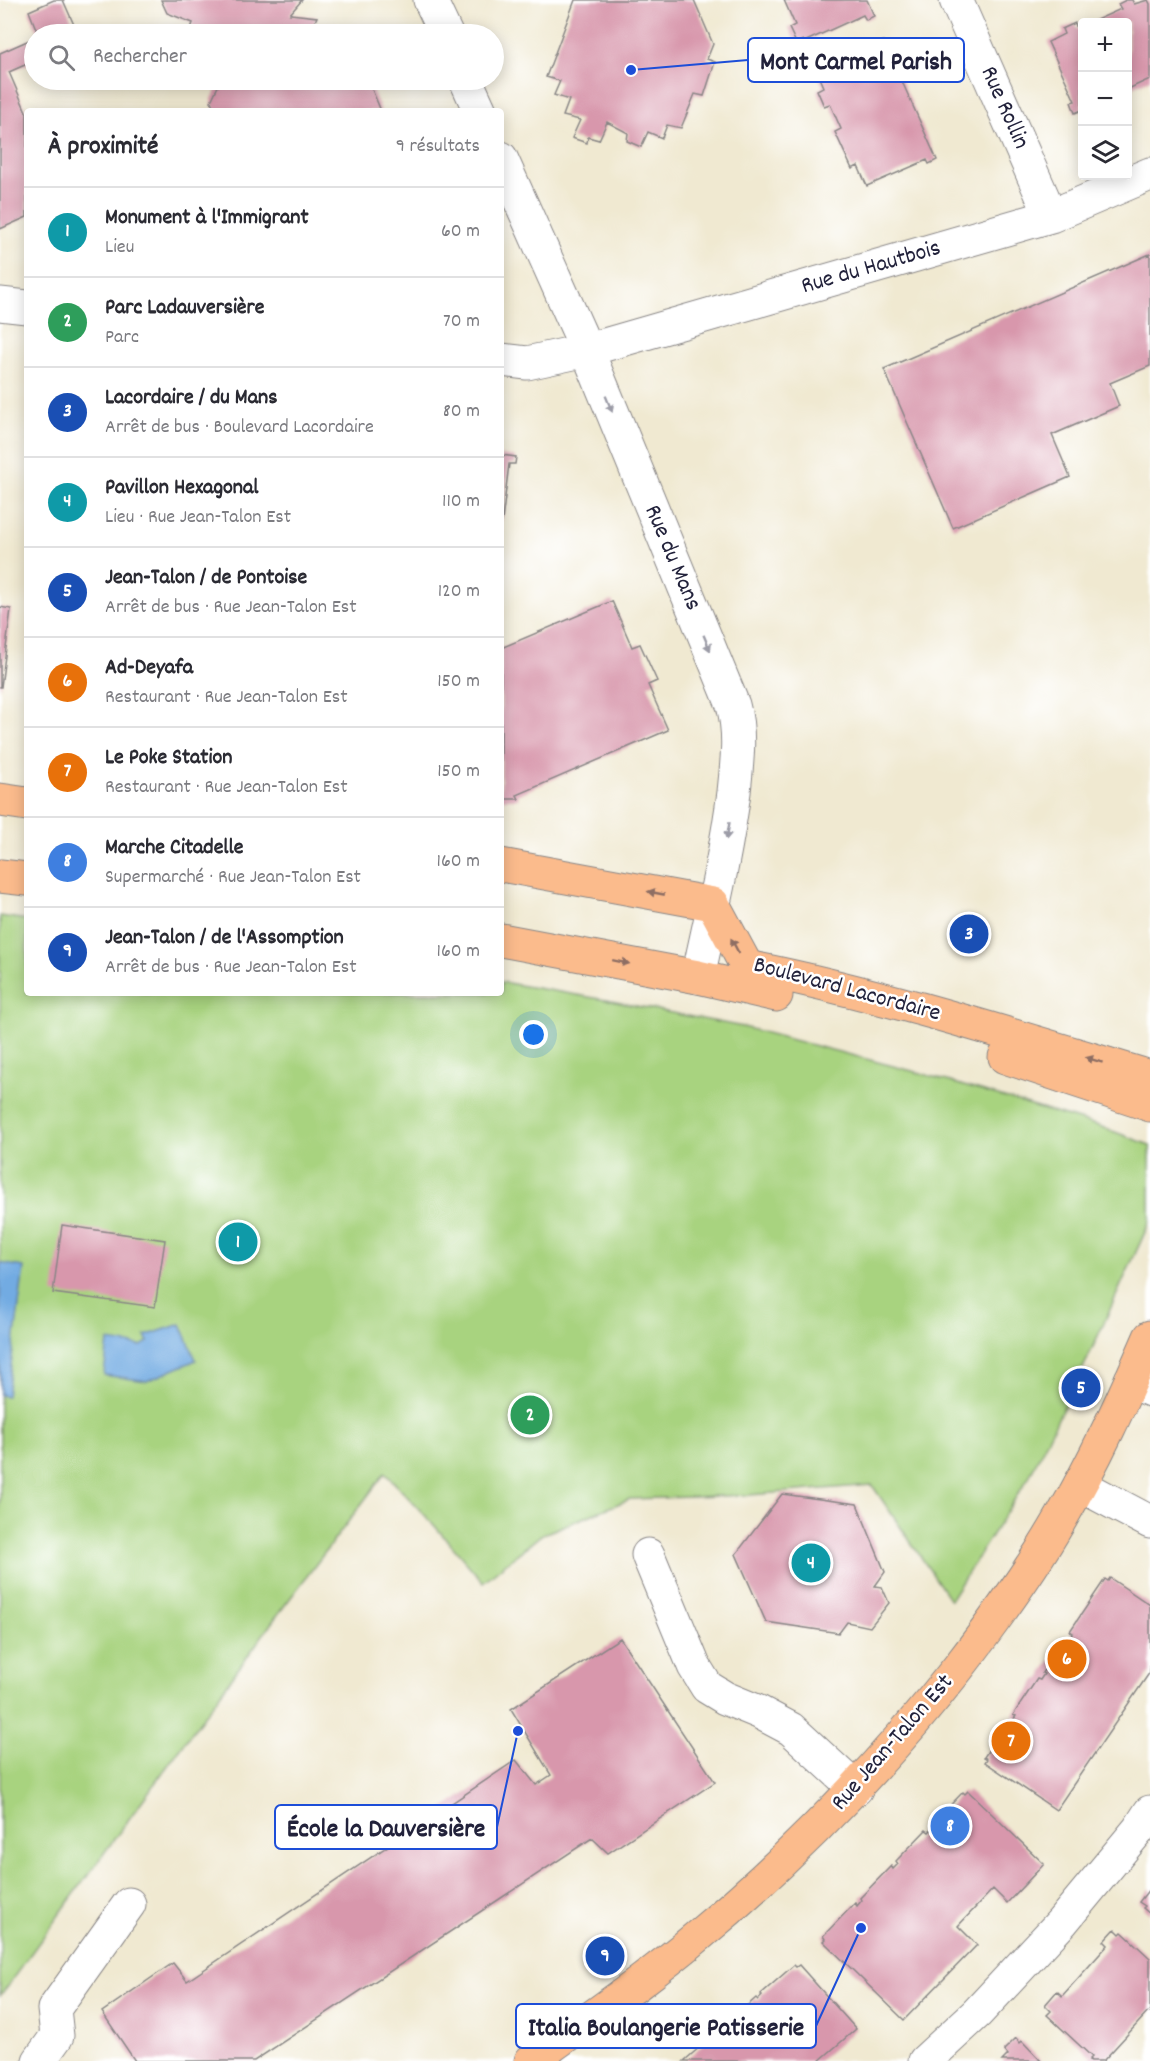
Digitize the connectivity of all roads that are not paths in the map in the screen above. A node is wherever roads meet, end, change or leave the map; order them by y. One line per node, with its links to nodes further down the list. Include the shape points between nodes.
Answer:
1 (430, 0): 3 (street)
2 (956, 0): 8 (street, Rue Rollin)
3 (441, 24)
4 (471, 90): 5 (street)
5 (479, 108)
6 (504, 165): 11 (street, Rue du Mans)
7 (1150, 174): 8 (street, Rue du Hautbois)
8 (1051, 216): 11 (street, Rue du Hautbois)
9 (0, 304): 10 (street)
10 (24, 307)
11 (587, 350): 12 (street, Rue du Hautbois, via 528,363); 18 (street, Rue du Mans, one-way to 18, via 738,723 730,822)
12 (504, 360)
13 (0, 800): 14 (main road)
14 (24, 804)
15 (504, 866): 18 (main road, one-way to 15)
16 (0, 876): 17 (main road)
17 (24, 879)
18 (713, 904): 20 (street, Rue du Mans); 21 (main road, Boulevard Lacordaire, one-way to 18, via 1002,1032 818,982 747,967)
19 (504, 941): 20 (main road, Boulevard Lacordaire, one-way to 20)
20 (698, 977): 22 (main road, Boulevard Lacordaire, via 929,1034)
21 (1150, 1077)
22 (1150, 1105)
23 (1150, 1337): 24 (main road, Rue Jean-Talon Est)
24 (1141, 1385): 25 (main road, Rue Jean-Talon Est)
25 (1080, 1485): 26 (street); 28 (main road, Rue Jean-Talon Est, via 996,1618 935,1698)
26 (1150, 1522)
27 (648, 1555): 28 (street, via 694,1666 707,1687 791,1729)
28 (856, 1789): 32 (main road, Rue Jean-Talon Est, via 783,1862 698,1936)
29 (1150, 1812): 33 (street, via 1062,1922 977,2013)
30 (129, 1904): 31 (street, via 54,2009 57,2036)
31 (39, 2061)
32 (531, 2061)
33 (925, 2061)

